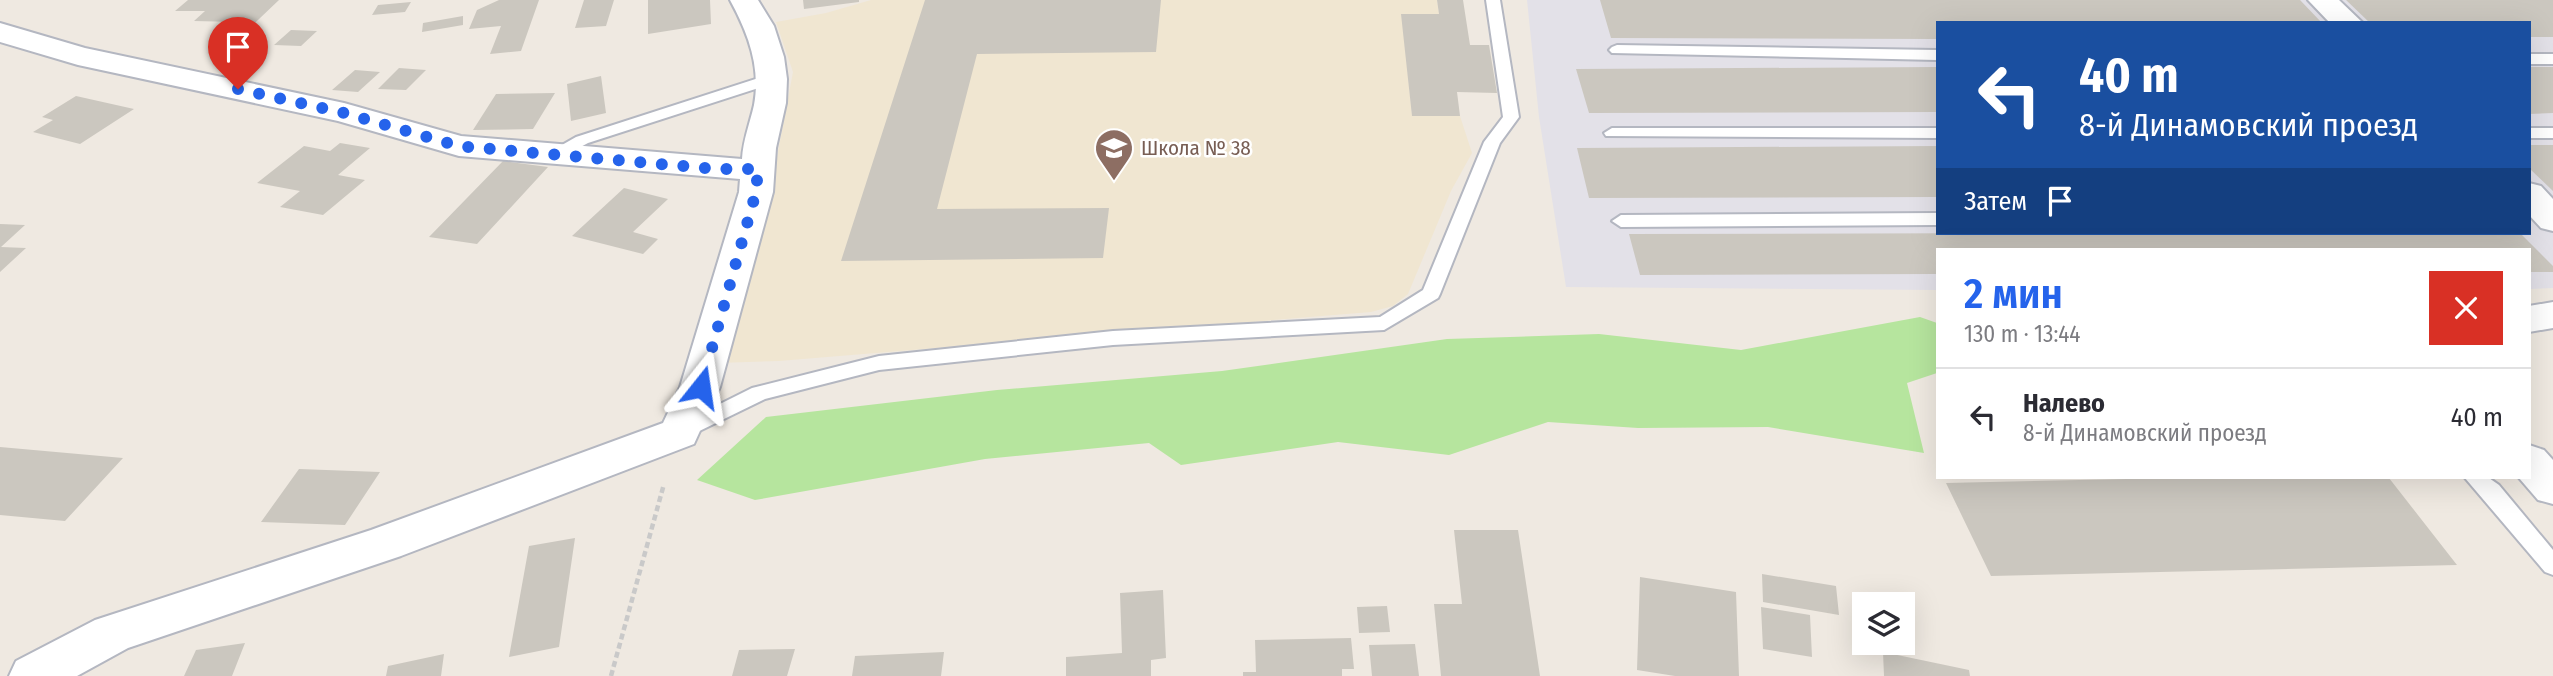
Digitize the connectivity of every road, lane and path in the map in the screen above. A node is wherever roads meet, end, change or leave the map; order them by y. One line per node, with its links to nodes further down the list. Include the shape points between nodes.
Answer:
1 (744, 0): 10 (street, via 769,57)
2 (1493, 0): 21 (lane, via 1511,117 1492,142 1431,294 1384,323 1114,338 879,363 759,393)
3 (2322, 0): 4 (street)
4 (2346, 21)
5 (0, 32): 15 (street, via 78,56 344,113 458,146)
6 (1617, 50): 7 (lane)
7 (1936, 55)
8 (2553, 58): 9 (lane)
9 (2531, 59)
10 (771, 79): 15 (lane, via 582,140); 16 (street)
11 (1612, 133): 12 (lane)
12 (1936, 133)
13 (2531, 133): 14 (lane)
14 (2553, 133)
15 (556, 153): 16 (street)
16 (758, 169): 21 (street, via 756,192 701,387)
17 (1936, 219): 18 (lane)
18 (1621, 221)
19 (2553, 315): 20 (street)
20 (2531, 319)
21 (679, 433): 26 (street, via 385,543 112,634); 27 (path)
22 (2531, 463): 24 (street)
23 (2476, 479): 25 (lane)
24 (2553, 488)
25 (2553, 566)
26 (33, 676)
27 (611, 676)

